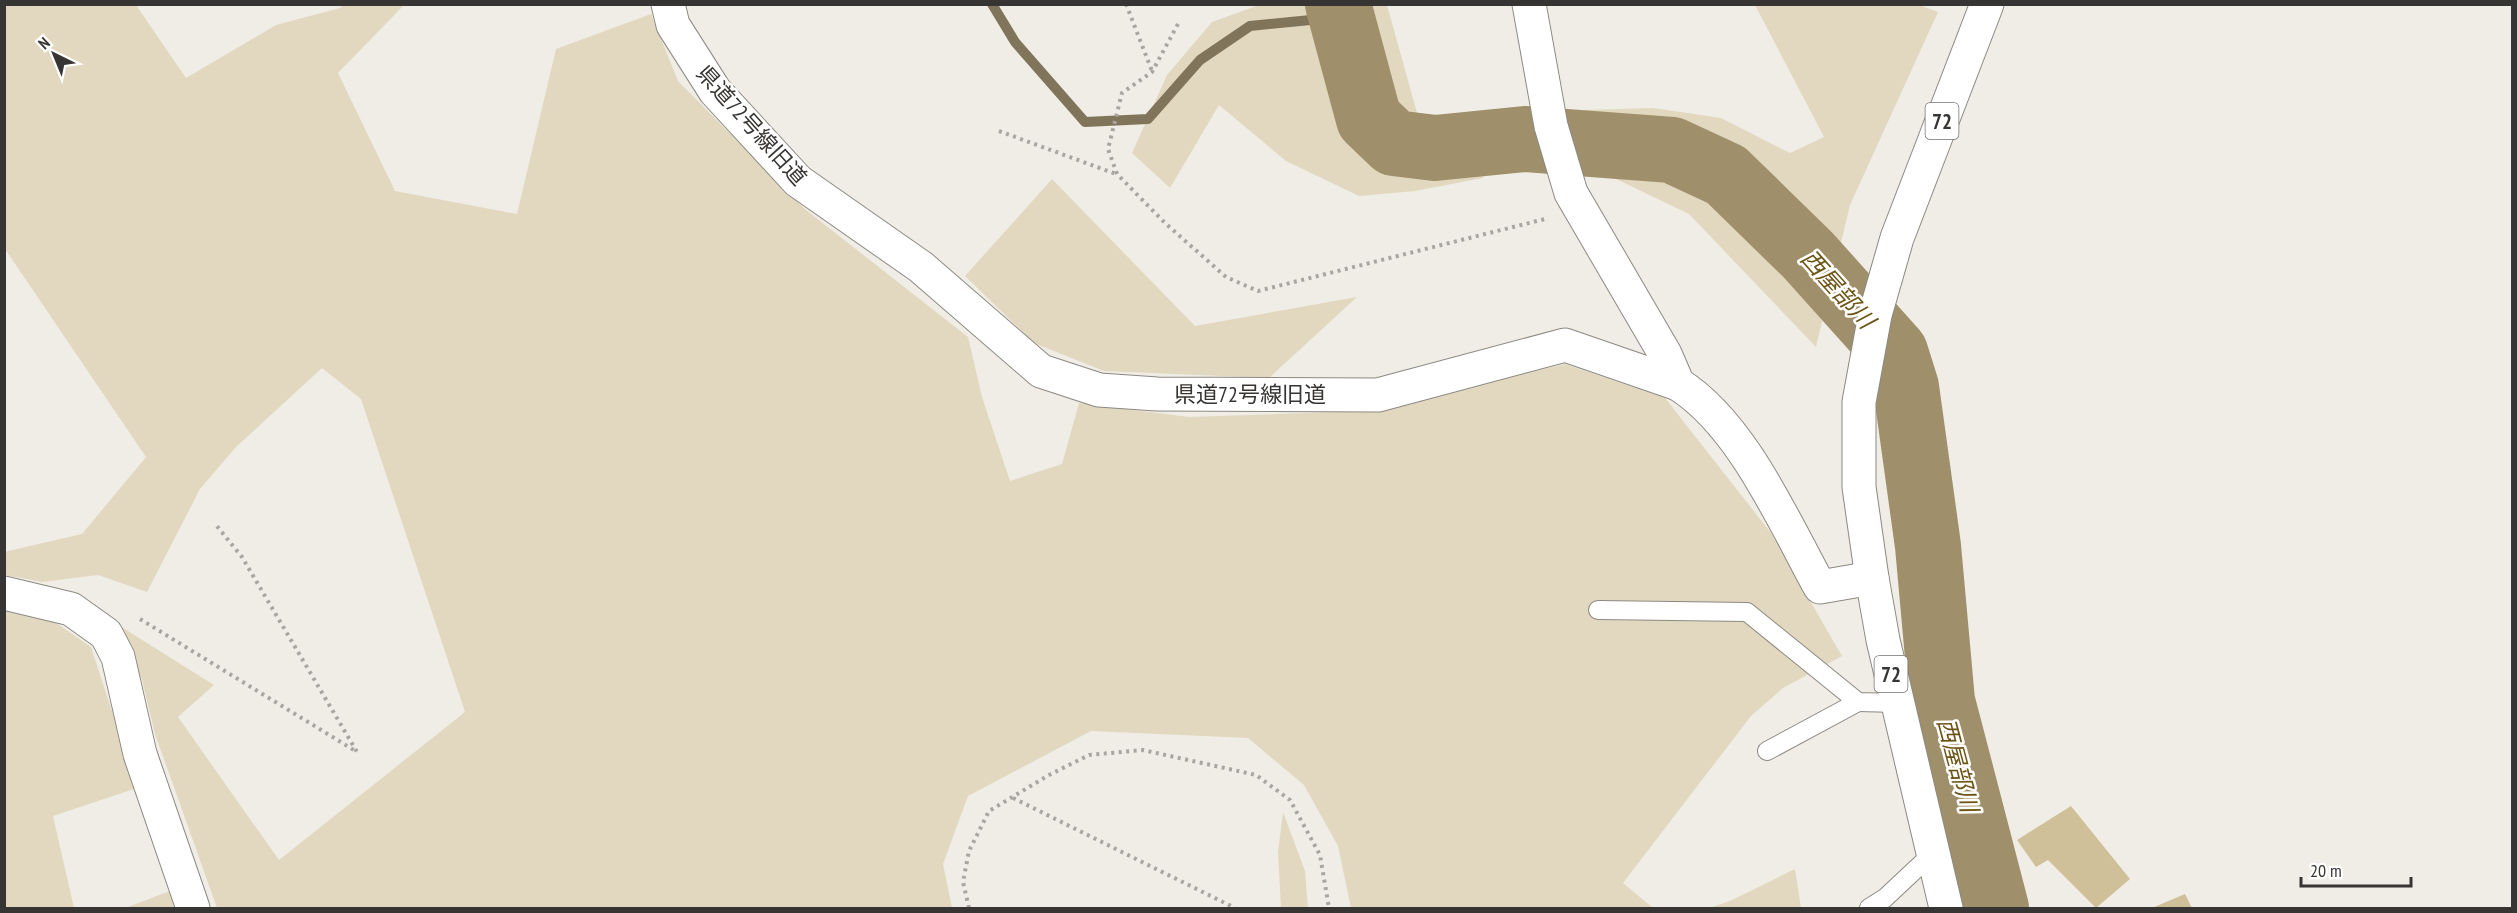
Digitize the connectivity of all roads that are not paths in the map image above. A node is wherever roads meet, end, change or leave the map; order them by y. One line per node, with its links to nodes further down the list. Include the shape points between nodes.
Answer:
1 (668, 4): 4 (street, 県道72号線旧道, via 673,25 715,91 798,181 921,267 1041,371 1099,390 1157,394 1378,394 1565,345)
2 (1529, 4): 4 (street, via 1551,126 1576,201 1665,354)
3 (1987, 4): 5 (street, 72, via 1897,238 1864,366 1857,435 1859,487)
4 (1678, 384): 5 (street, 県道72号線旧道, via 1704,404 1748,457 1820,587)
5 (1872, 578): 9 (street, 72)
6 (4, 593): 12 (street, via 71,609 106,634 118,657 140,754)
7 (1598, 610): 8 (lane, via 1747,612)
8 (1858, 702): 9 (lane); 10 (lane)
9 (1898, 703): 11 (street, 72)
10 (1767, 752)
11 (1933, 853): 13 (lane); 14 (street, 72)
12 (193, 909)
13 (1869, 909)
14 (1946, 909)

